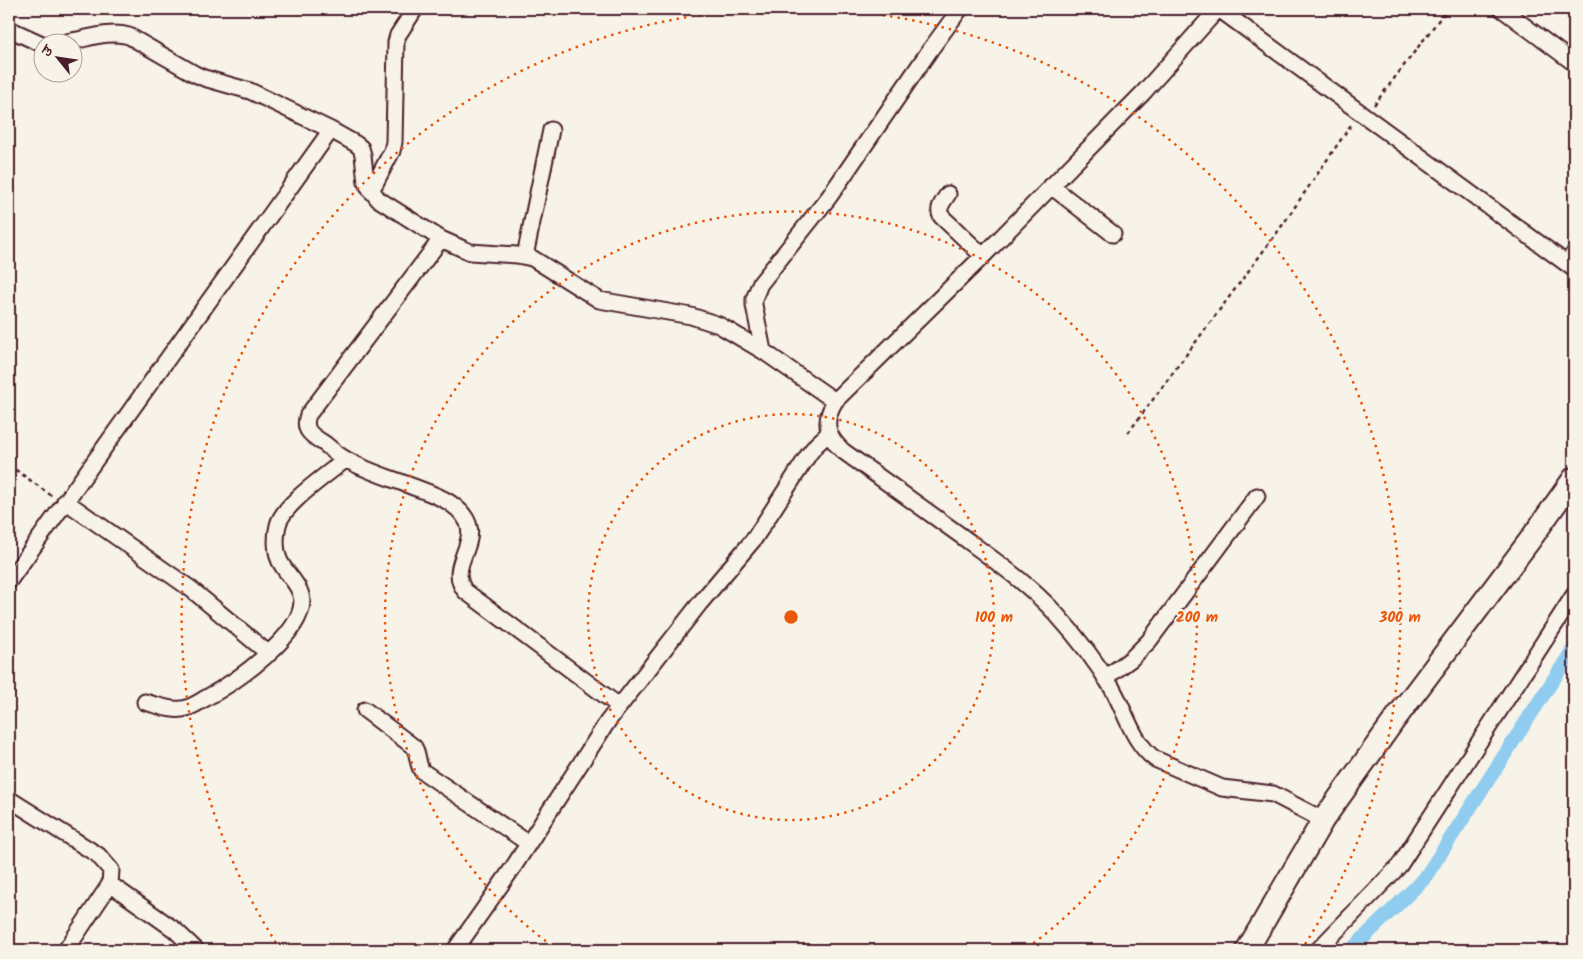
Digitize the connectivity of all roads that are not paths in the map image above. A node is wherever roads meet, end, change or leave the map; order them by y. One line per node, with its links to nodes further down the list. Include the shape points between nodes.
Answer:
1 (415, 9): 12 (street, via 396,42 392,151)
2 (960, 9): 20 (street, via 829,196 760,284 754,305)
3 (1218, 9): 11 (street, via 1143,94); 19 (street)
4 (1502, 9): 8 (street)
5 (9, 29): 6 (street)
6 (32, 39)
7 (82, 39): 9 (street, via 112,34 129,36 204,78 250,91)
8 (1574, 63)
9 (331, 130): 12 (street, via 361,148 366,183); 26 (street)
10 (551, 130): 17 (street)
11 (1051, 186): 14 (street); 18 (street)
12 (371, 191): 15 (street, via 378,199)
13 (948, 194): 18 (street, via 939,208 941,216)
14 (1113, 234)
15 (441, 239): 17 (street, via 470,252); 23 (street, via 308,415 306,427 311,434)
16 (1574, 247): 19 (lane)
17 (526, 256): 20 (street, via 599,300 700,318 719,324)
18 (983, 256): 21 (street)
19 (1569, 265)
20 (763, 351): 21 (street)
21 (835, 401): 22 (street, via 828,416)
22 (829, 433): 30 (street, via 842,451 1034,591 1059,616); 32 (street, via 809,454 754,539)
23 (345, 460): 29 (street, via 287,508 278,524 278,555 300,592 301,606 293,625); 32 (street, via 441,498 458,509 470,524 459,573 459,581 465,591)
24 (1574, 478): 35 (street)
25 (1257, 496): 30 (street, via 1149,640 1131,659)
26 (64, 501): 27 (street); 29 (street, via 191,589)
27 (9, 581)
28 (1574, 595): 42 (street, via 1403,860)
29 (269, 654): 31 (street, via 236,680 191,706 174,709)
30 (1105, 678): 35 (street, via 1138,741 1155,759 1222,788 1282,798)
31 (145, 702)
32 (619, 706): 36 (street)
33 (365, 710): 36 (street, via 414,747 422,771)
34 (9, 799): 37 (street, via 103,860 111,870)
35 (1323, 820): 41 (street)
36 (528, 844): 40 (street)
37 (110, 884): 38 (street); 39 (street, via 171,927)
38 (66, 950)
39 (196, 950)
40 (455, 950)
41 (1246, 950)
42 (1318, 950)

